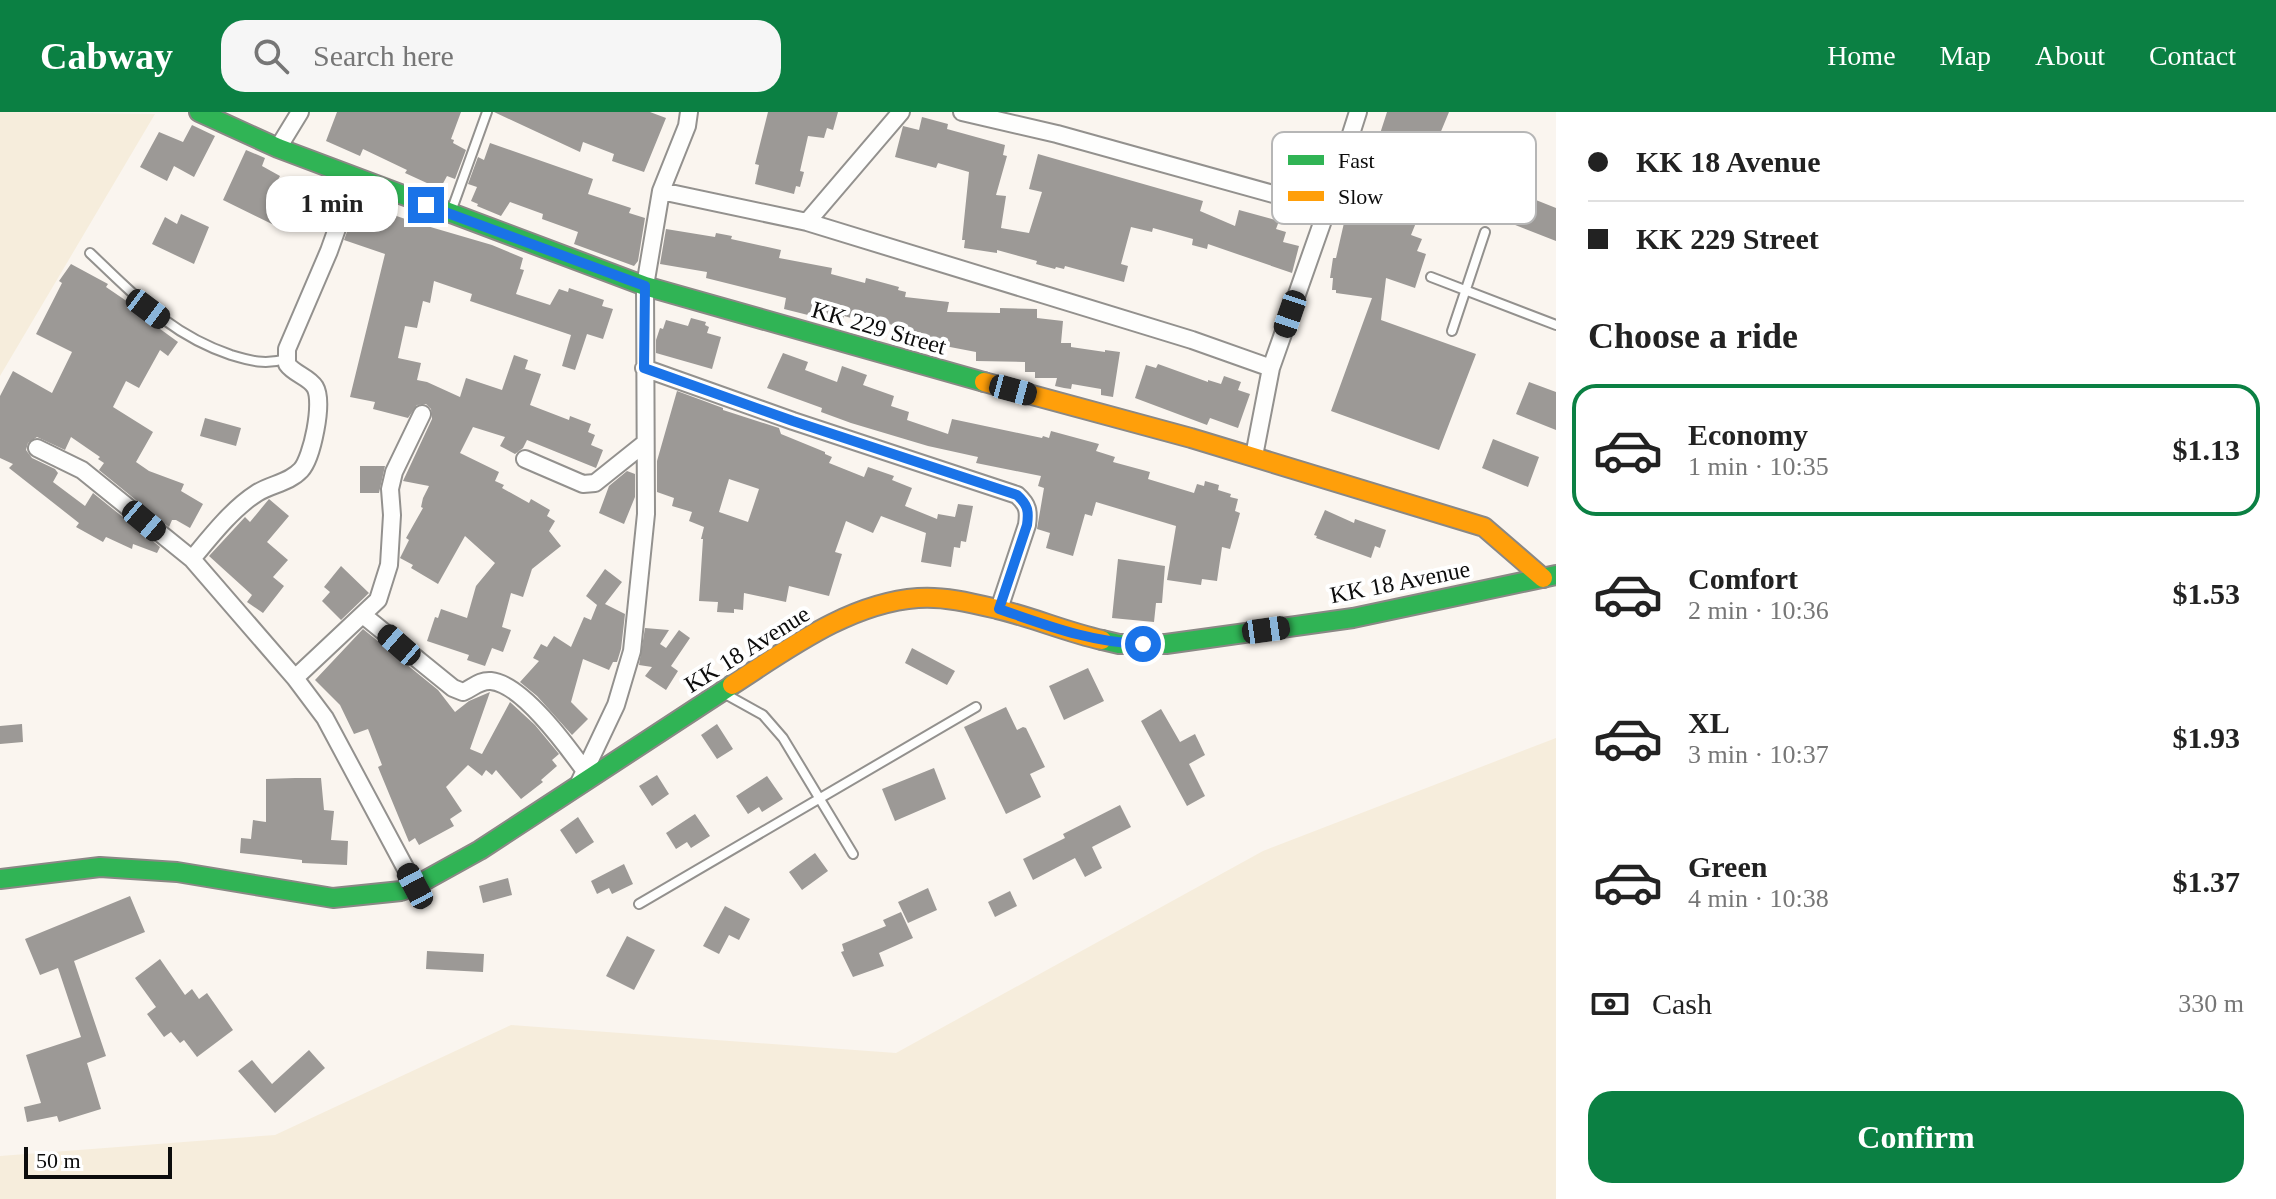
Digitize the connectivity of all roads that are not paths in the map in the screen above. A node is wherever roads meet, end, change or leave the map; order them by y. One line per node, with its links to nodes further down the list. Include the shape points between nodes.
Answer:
1 (199, 112): 9 (main road, KK 229 Street)
2 (300, 112): 9 (street)
3 (487, 112): 13 (lane)
4 (689, 112): 11 (street)
5 (901, 112): 14 (street)
6 (962, 112): 12 (street)
7 (1358, 112): 8 (street)
8 (1352, 132)
9 (278, 148): 10 (main road, KK 229 Street)
10 (355, 178): 13 (main road, KK 229 Street); 23 (street)
11 (661, 191): 14 (street); 19 (street)
12 (1272, 194)
13 (450, 214): 19 (main road, KK 229 Street)
14 (807, 222): 25 (street)
15 (1322, 224): 25 (street)
16 (1485, 232): 20 (lane)
17 (90, 253): 23 (lane, via 148,309 203,346 263,364)
18 (1431, 277): 20 (lane)
19 (645, 286): 24 (street); 29 (main road, KK 229 Street)
20 (1466, 291): 21 (lane); 22 (lane)
21 (1556, 325)
22 (1452, 331)
23 (286, 359): 31 (street, via 319,396 307,463 286,481 255,493)
24 (644, 368): 27 (street); 33 (street, via 1017,495 1029,512 1027,525)
25 (1271, 368): 29 (street)
26 (422, 414): 34 (street, via 390,489 391,538 384,585)
27 (645, 443): 30 (street, via 595,483 583,484); 38 (street, via 646,514 632,651 616,705)
28 (37, 448): 31 (street, via 82,470)
29 (1254, 456): 32 (main road, KK 229 Street, via 1484,527)
30 (525, 459)
31 (192, 559): 35 (street)
32 (1550, 577): 33 (main road, KK 18 Avenue, via 1353,618 1166,644 1119,644)
33 (999, 609): 36 (main road, KK 18 Avenue, via 918,598 871,607 814,633)
34 (363, 615): 35 (street); 38 (street, via 453,688 463,692 491,681 511,687 562,738)
35 (295, 678): 42 (street, via 325,718)
36 (723, 692): 38 (main road, KK 18 Avenue); 39 (lane, via 763,715)
37 (976, 707): 39 (lane)
38 (582, 777): 42 (main road, KK 18 Avenue, via 480,850)
39 (821, 799): 40 (lane); 43 (lane)
40 (853, 854)
41 (0, 879): 42 (main road, KK 18 Avenue, via 100,867 177,872 333,898)
42 (415, 886)
43 (639, 904)

